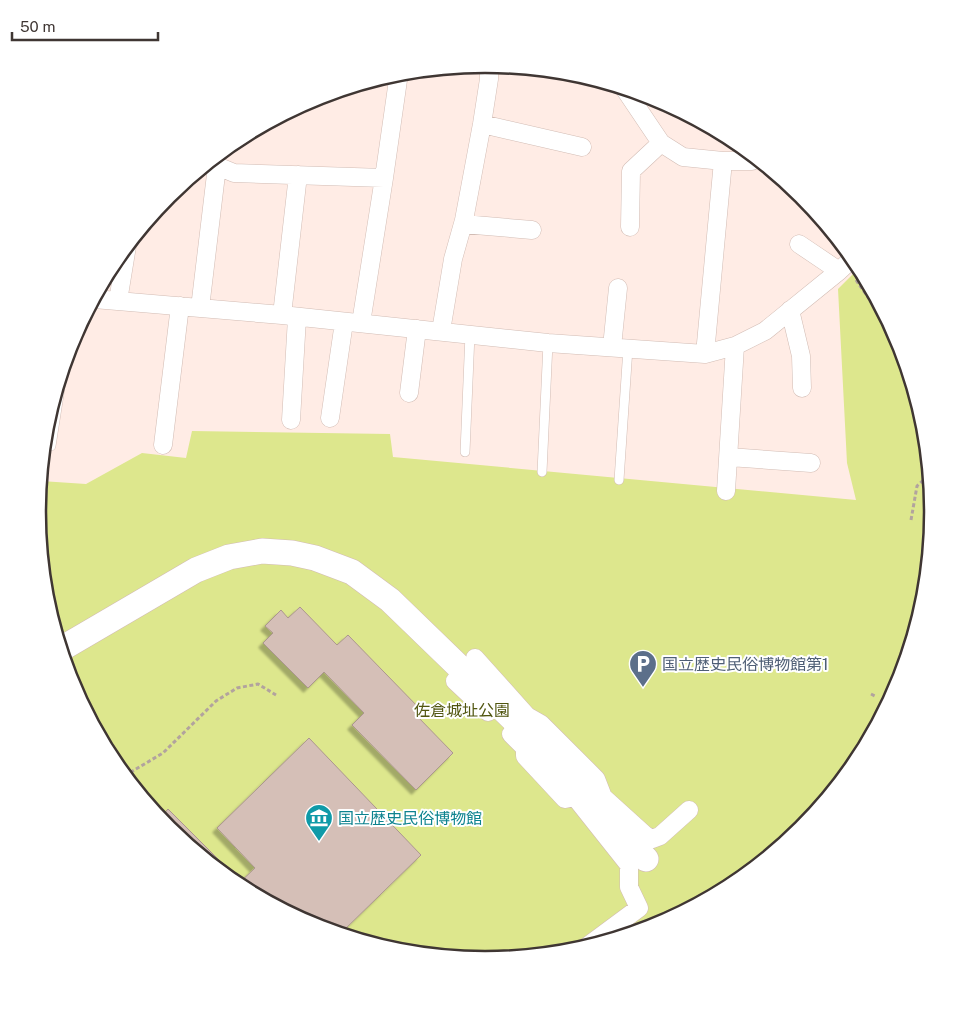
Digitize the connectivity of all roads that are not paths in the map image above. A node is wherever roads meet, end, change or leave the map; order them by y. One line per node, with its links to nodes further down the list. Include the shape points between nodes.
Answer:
1 (489, 73): 4 (street)
2 (398, 82): 12 (street)
3 (630, 97): 5 (street)
4 (482, 124): 6 (street); 13 (street)
5 (661, 143): 7 (street, via 683,157); 14 (street, via 631,171)
6 (582, 148)
7 (723, 161): 8 (street); 33 (street)
8 (749, 161)
9 (216, 165): 11 (street, via 234,172)
10 (213, 168): 23 (street)
11 (298, 175): 12 (street); 25 (street)
12 (384, 178): 26 (street)
13 (463, 224): 15 (street); 28 (street, via 453,259)
14 (630, 227)
15 (532, 230)
16 (799, 244): 18 (street)
17 (124, 262): 21 (street)
18 (846, 264): 24 (street)
19 (618, 288): 32 (street)
20 (101, 300): 21 (street)
21 (118, 301): 22 (street)
22 (180, 306): 23 (street); 38 (street)
23 (200, 308): 25 (street)
24 (790, 310): 31 (street, via 765,331); 34 (street, via 801,356)
25 (290, 317): 26 (street); 37 (street)
26 (353, 322): 27 (street); 36 (street)
27 (417, 329): 28 (street); 35 (street)
28 (441, 331): 29 (street)
29 (470, 334): 30 (street); 39 (lane)
30 (548, 343): 32 (street); 42 (lane)
31 (735, 346): 33 (street); 40 (street)
32 (620, 347): 33 (street); 43 (lane)
33 (705, 354)
34 (802, 388)
35 (409, 393)
36 (330, 418)
37 (291, 420)
38 (163, 445)
39 (465, 452)
40 (729, 457): 41 (street); 44 (street)
41 (811, 463)
42 (542, 472)
43 (619, 480)
44 (726, 491)
45 (67, 645): 49 (street, via 196,570 229,557 262,551 315,558 352,572 390,600 515,721)
46 (475, 658): 48 (street, via 527,716 541,724 596,779 602,797 644,835 652,839 660,836)
47 (456, 681): 50 (street, via 526,748 525,756 565,799 575,798 629,865 629,887 639,908)
48 (689, 810)
49 (646, 859)
50 (601, 935)

